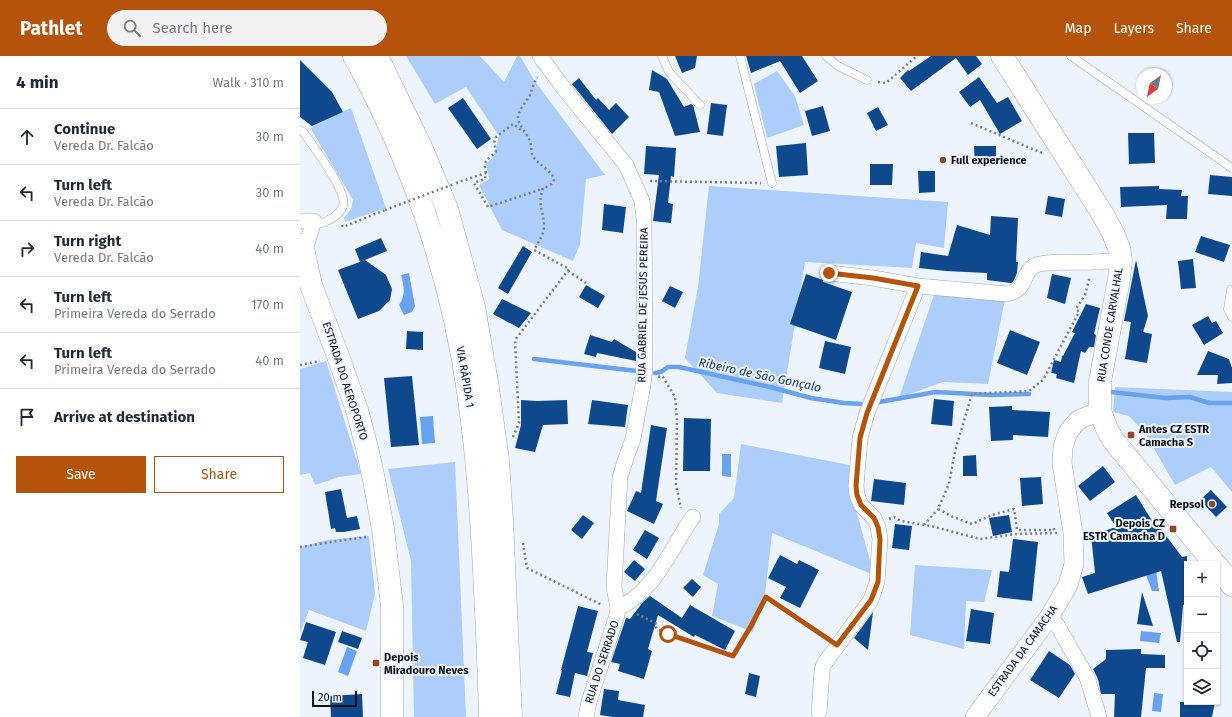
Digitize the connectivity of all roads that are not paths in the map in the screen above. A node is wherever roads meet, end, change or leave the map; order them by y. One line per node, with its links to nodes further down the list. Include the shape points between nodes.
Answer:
1 (354, 56): 30 (main road, VIA RÁPIDA 1, via 382,110 418,195 454,318 468,390 477,460)
2 (377, 56): 31 (main road, VIA RÁPIDA 1, via 447,208 474,308 498,461)
3 (662, 56): 10 (lane, via 669,72)
4 (740, 56): 13 (lane)
5 (826, 56): 9 (lane, via 838,66)
6 (1002, 56): 15 (main road, RUA CONDE CARVALHAL, via 1113,233)
7 (1070, 56): 12 (lane)
8 (539, 63): 26 (street, RUA GABRIEL DE JESUS PEREIRA, via 565,90 626,165 642,202 645,367 633,439 620,477)
9 (867, 80)
10 (700, 105)
11 (300, 130): 14 (lane, via 328,168 343,196 344,205 338,215 322,223)
12 (1232, 168)
13 (772, 183)
14 (307, 221): 16 (street)
15 (1121, 260): 18 (street, via 1044,263 1034,266 1018,290 1007,294); 21 (main road, RUA CONDE CARVALHAL, via 1100,381)
16 (304, 263): 29 (main road, ESTRADA DO AEROPORTO, via 357,410 368,448 383,529 392,606)
17 (829, 273): 18 (street)
18 (918, 286): 28 (street, via 867,413 860,438 857,495 861,505 874,518 878,527 878,582 871,600 824,664)
19 (1231, 290): 20 (lane, via 1228,309)
20 (1232, 317)
21 (1100, 411): 23 (main road, RUA CONDE CARVALHAL, via 1113,440); 27 (street, ESTRADA DA CAMACHA, via 1078,420 1068,432 1063,447 1062,463 1073,533 1074,564 1068,585)
22 (689, 521): 26 (street, RUA DO SERRADO, via 653,581 635,599)
23 (1213, 561)
24 (1220, 570): 25 (main road, RUA CONDE CARVALHAL)
25 (1232, 585)
26 (611, 607): 32 (street, RUA DO SERRADO, via 617,615)
27 (1050, 616): 33 (street, ESTRADA DA CAMACHA); 34 (street, via 1088,677)
28 (819, 712)
29 (392, 717)
30 (490, 717)
31 (511, 717)
32 (586, 717)
33 (975, 717)
34 (1100, 717)

